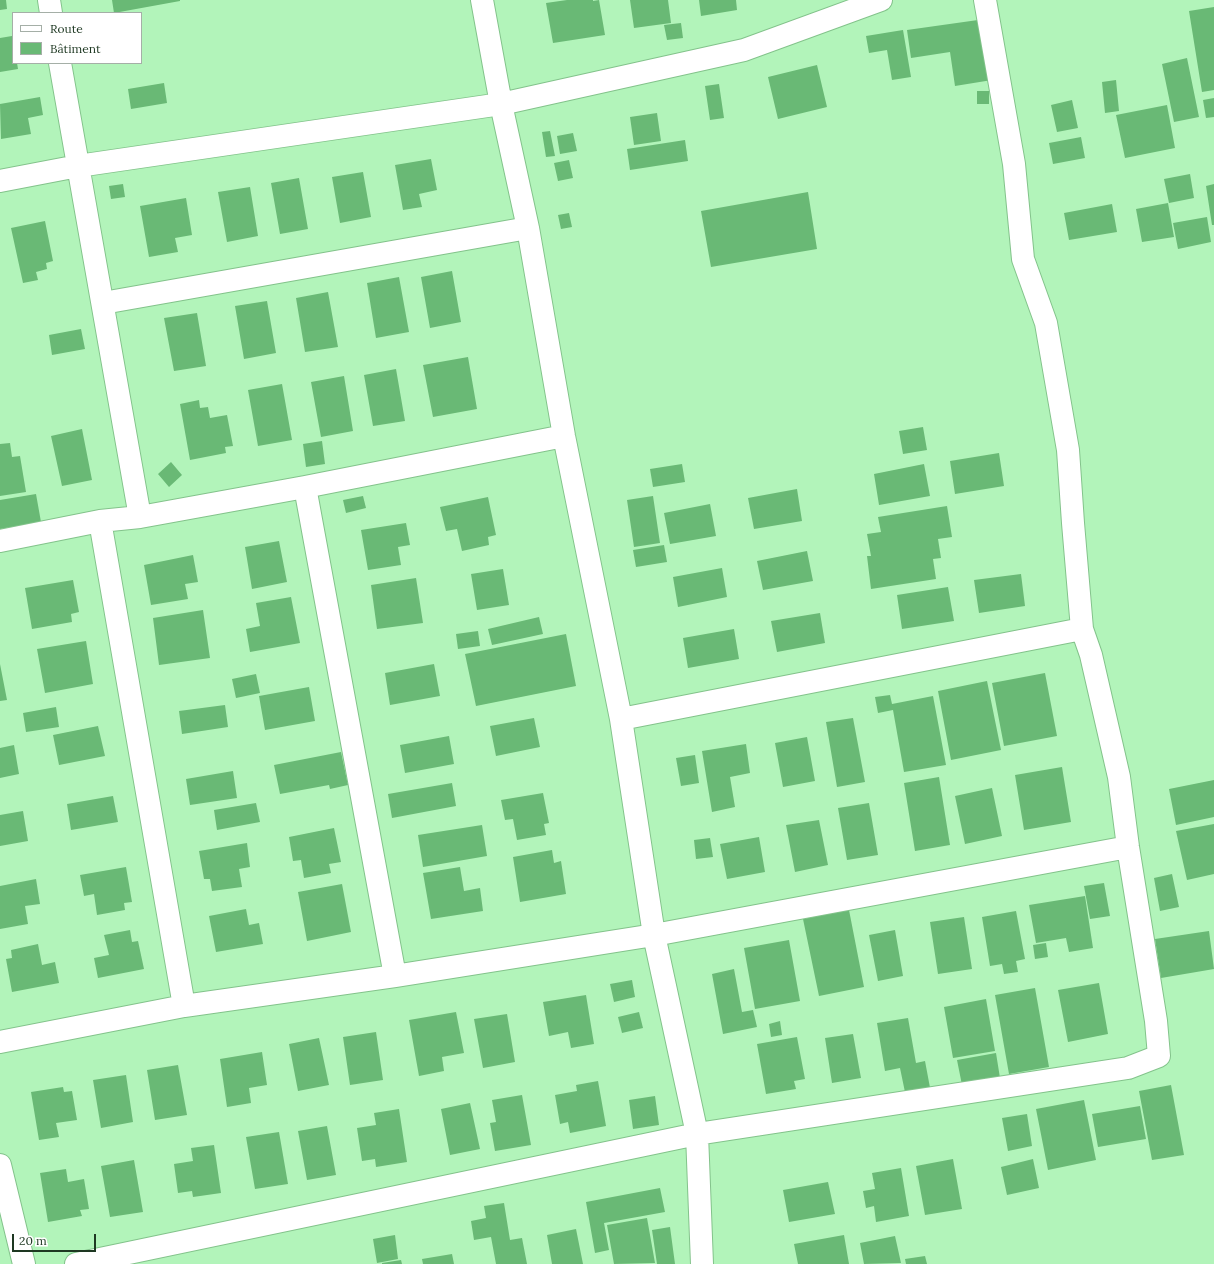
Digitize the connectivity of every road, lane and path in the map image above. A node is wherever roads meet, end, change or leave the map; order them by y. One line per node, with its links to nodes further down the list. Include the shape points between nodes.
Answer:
1 (49, 0): 5 (street)
2 (482, 0): 7 (street)
3 (881, 0): 7 (street, via 744,50)
4 (985, 0): 17 (street, via 1014,164 1023,259 1046,323 1068,450)
5 (51, 12)
6 (60, 64): 8 (street)
7 (501, 104): 8 (street); 10 (street)
8 (78, 166): 9 (street); 11 (street)
9 (0, 181)
10 (528, 228): 11 (street); 12 (street)
11 (103, 303): 14 (street)
12 (564, 436): 13 (street); 18 (street)
13 (305, 486): 14 (street); 21 (street)
14 (140, 517): 15 (street)
15 (100, 521): 16 (street); 22 (street)
16 (0, 541)
17 (1082, 629): 18 (street); 19 (street, via 1091,655 1119,777)
18 (621, 719): 20 (street)
19 (1128, 847): 20 (street); 24 (street, via 1156,1021 1159,1056 1128,1068)
20 (654, 935): 21 (street); 24 (street)
21 (395, 976): 22 (street)
22 (184, 1006): 23 (street)
23 (0, 1042)
24 (697, 1134): 27 (street); 28 (street)
25 (0, 1165): 26 (street)
26 (24, 1264)
27 (76, 1264)
28 (702, 1264)

